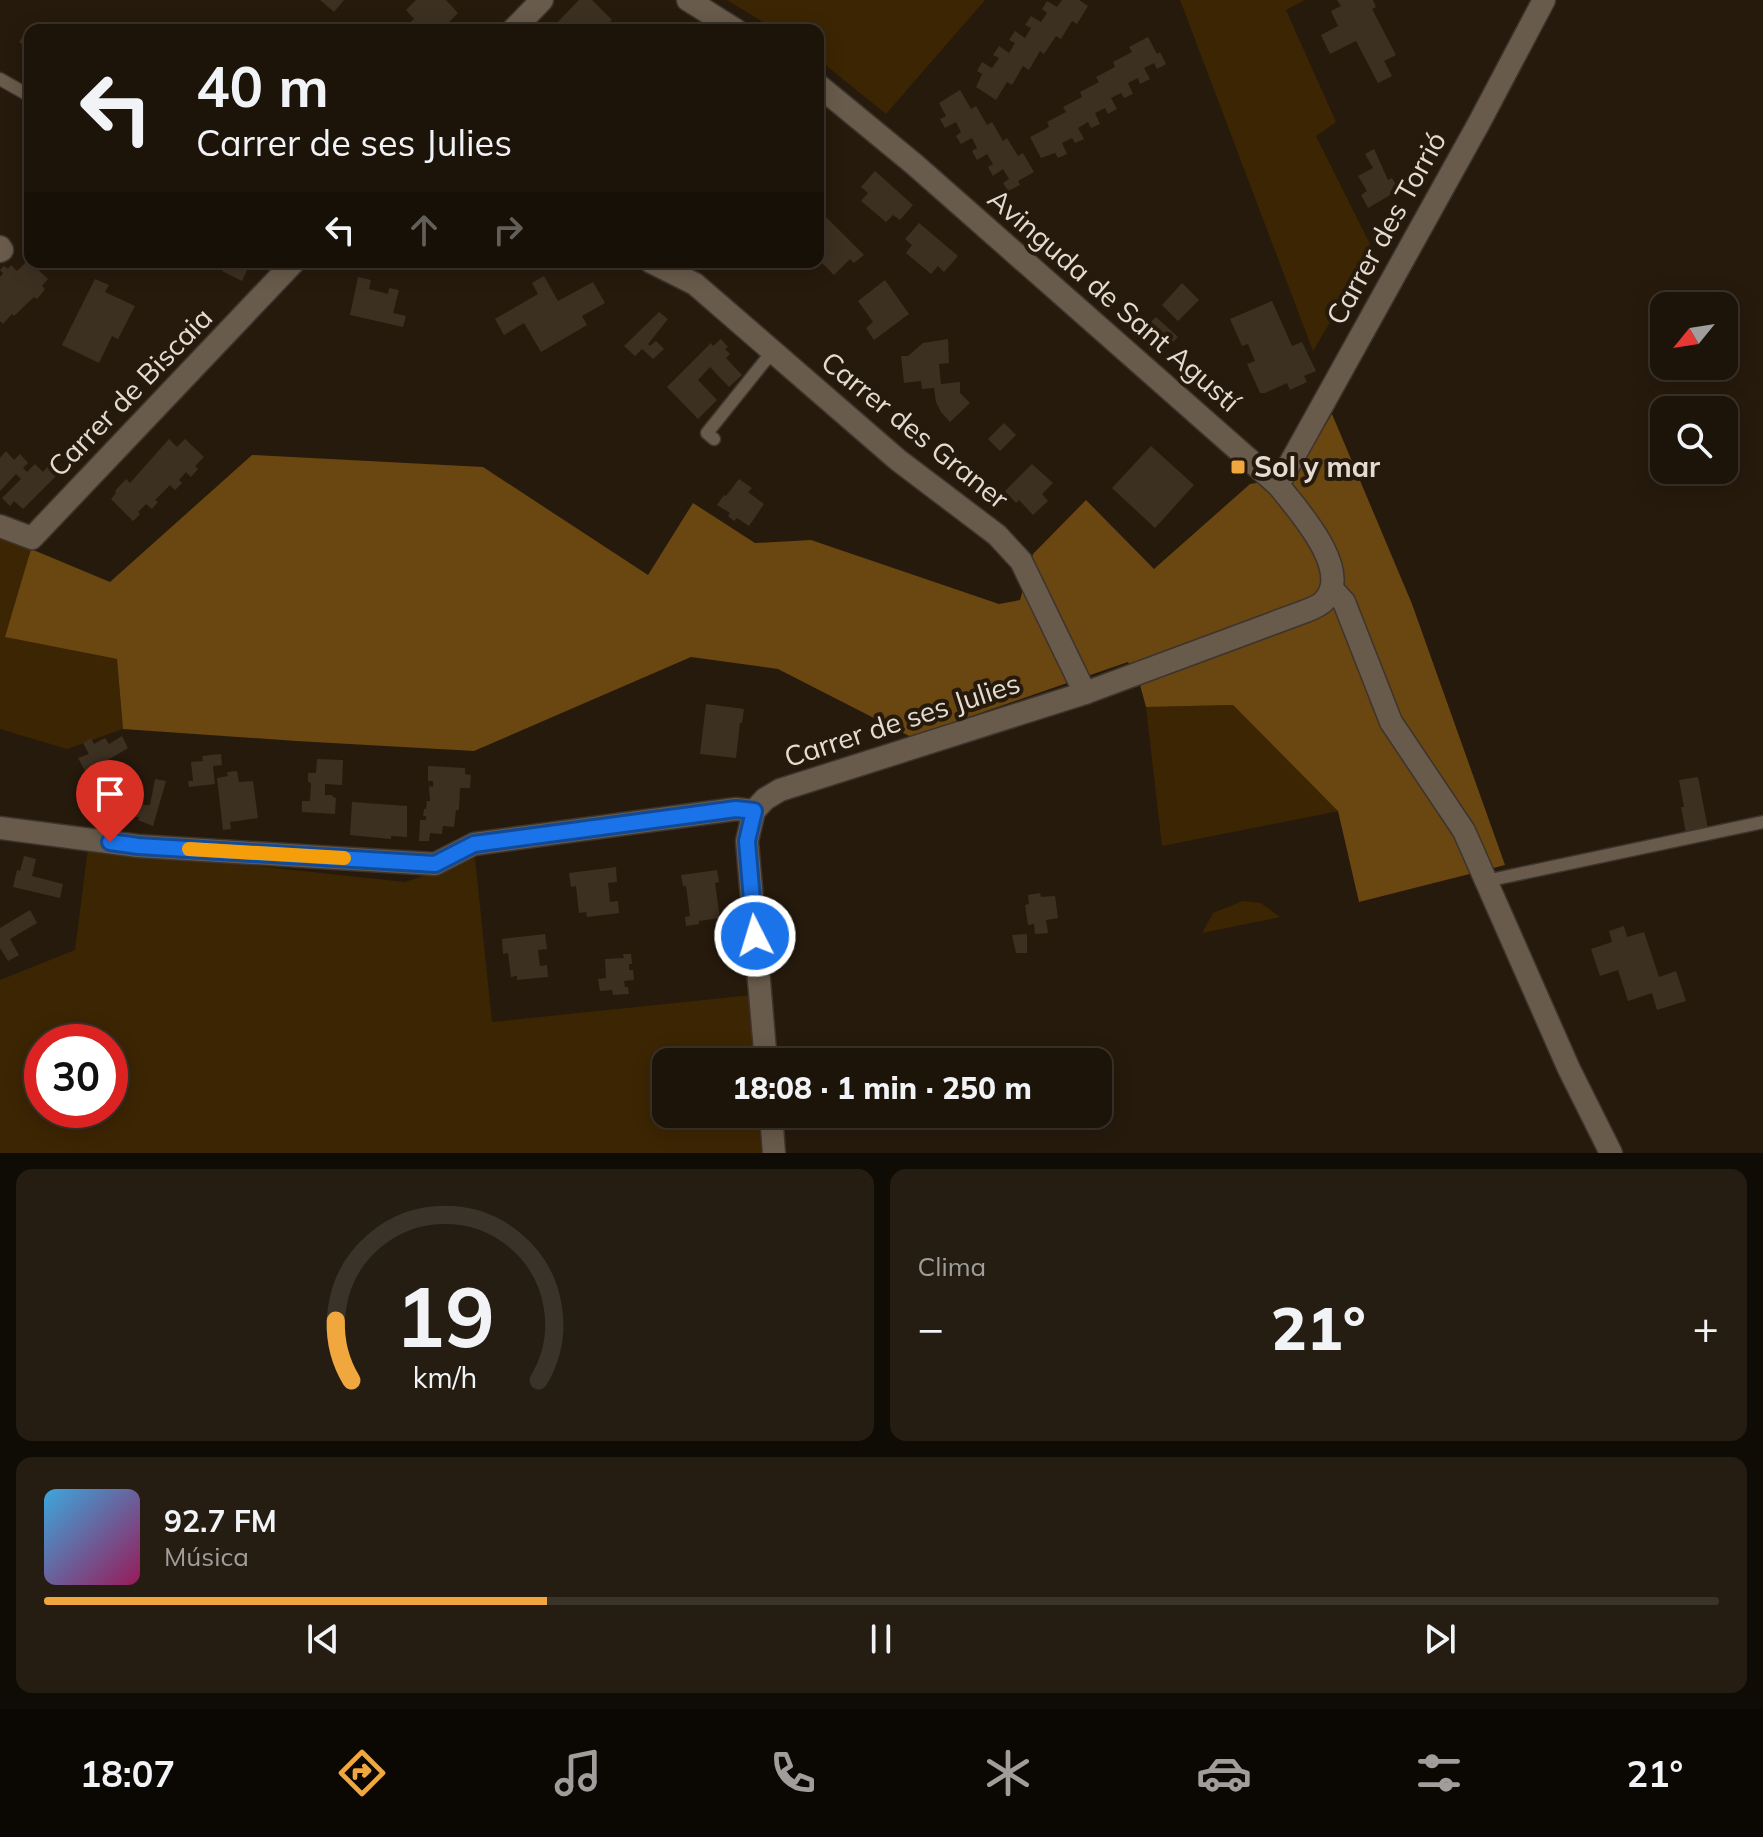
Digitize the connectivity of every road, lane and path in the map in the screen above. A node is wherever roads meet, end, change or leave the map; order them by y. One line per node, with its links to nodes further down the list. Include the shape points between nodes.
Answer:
1 (542, 0): 4 (street)
2 (688, 0): 5 (street)
3 (1544, 0): 13 (street, Carrer des Torrió)
4 (519, 24)
5 (726, 24)
6 (0, 79): 8 (lane)
7 (824, 90): 13 (street, Avinguda de Sant Agustí)
8 (24, 93)
9 (288, 268): 14 (street, Carrer de Biscaia, via 32,538)
10 (663, 268): 11 (street, Carrer des Graner, via 695,284)
11 (772, 352): 12 (lane, via 707,433); 16 (street, Carrer des Graner, via 898,460 997,535 1021,561)
12 (714, 439)
13 (1278, 485): 15 (street, Avinguda de Sant Agustí, via 1318,538 1332,567)
14 (0, 526)
15 (1332, 589): 16 (street, Carrer de ses Julies, via 1323,602 1306,611); 20 (street, Avinguda de Sant Agustí, via 1344,602 1391,722 1464,831)
16 (1085, 693): 17 (street, Carrer de ses Julies, via 780,790)
17 (754, 811): 19 (street, via 736,809 474,844 435,864 138,846); 21 (street, via 747,841)
18 (1763, 822): 20 (lane)
19 (0, 828)
20 (1486, 881): 24 (street, Avinguda de Sant Agustí)
21 (765, 1048)
22 (772, 1128): 23 (street)
23 (774, 1153)
24 (1611, 1153)

